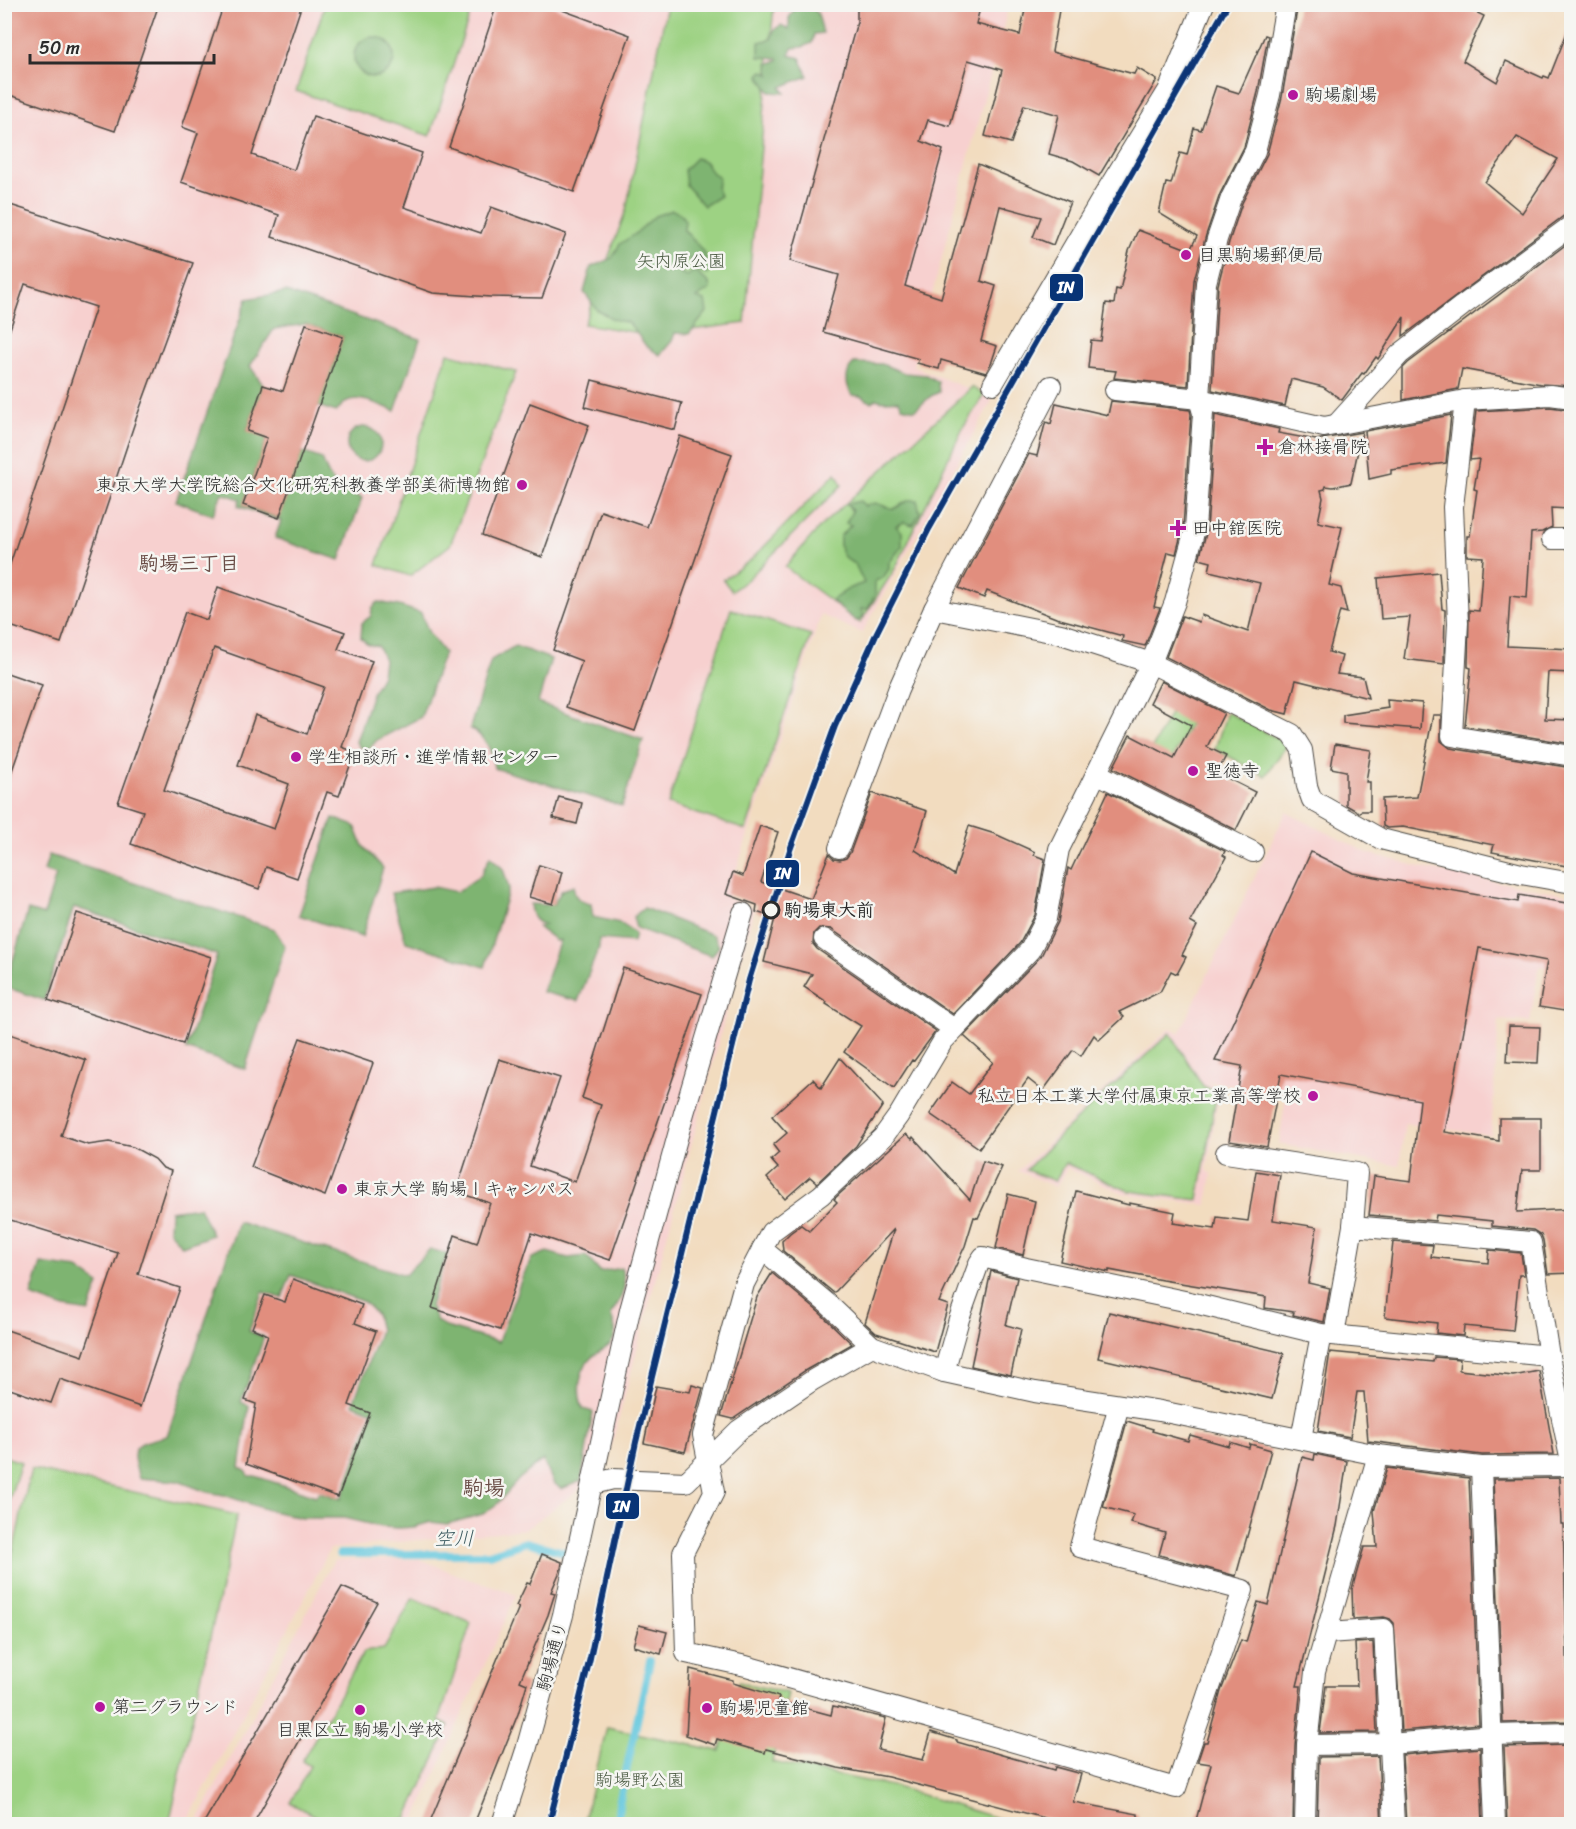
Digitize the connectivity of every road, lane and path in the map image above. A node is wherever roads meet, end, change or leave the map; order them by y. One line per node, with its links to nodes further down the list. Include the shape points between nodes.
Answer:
1 (1204, 4): 4 (street, via 1168,91)
2 (1286, 4): 7 (street, via 1255,151 1228,208 1206,283)
3 (1572, 225): 10 (street, via 1400,354)
4 (993, 384)
5 (1051, 386): 11 (street)
6 (1115, 390): 7 (street)
7 (1199, 399): 10 (street, via 1324,428); 12 (street, via 1203,412 1195,530 1175,603)
8 (1572, 399): 9 (street, via 1550,395)
9 (1465, 400): 10 (street); 13 (street, via 1453,507 1458,623 1452,736)
10 (1336, 425)
11 (934, 609): 12 (street, via 1061,634); 15 (street, via 898,690)
12 (1151, 663): 14 (street); 17 (street, via 1292,734 1302,750 1312,800 1381,839)
13 (1572, 756)
14 (1098, 774): 16 (street); 20 (street, via 1059,849 1046,919 1030,950)
15 (839, 848)
16 (1253, 852)
17 (1572, 883)
18 (743, 913): 34 (street, 駒場通り, via 630,1310)
19 (824, 939): 20 (street)
20 (954, 1029): 23 (street, via 883,1137 821,1195 771,1232)
21 (1226, 1153): 22 (street, via 1357,1173)
22 (1353, 1226): 24 (street); 26 (street, via 1531,1242)
23 (762, 1250): 25 (street); 31 (street, via 744,1284 704,1435)
24 (1328, 1334): 26 (street); 27 (street, via 983,1257); 29 (street)
25 (872, 1346): 27 (street); 31 (street, via 738,1430)
26 (1549, 1356): 32 (street)
27 (944, 1372): 28 (street)
28 (1119, 1405): 29 (street); 31 (street, via 1080,1547 1243,1590 1176,1788 746,1666 686,1653 683,1553 714,1492)
29 (1301, 1439): 30 (street)
30 (1378, 1455): 33 (street); 35 (street)
31 (708, 1462): 34 (street, via 686,1482 613,1479)
32 (1571, 1466): 33 (street)
33 (1481, 1467): 37 (street)
34 (593, 1484): 40 (street, 駒場通り, via 560,1627)
35 (1328, 1633): 38 (street, via 1316,1672); 39 (street, via 1384,1629)
36 (1572, 1733): 37 (street)
37 (1492, 1735): 39 (street); 43 (street)
38 (1307, 1744): 39 (street); 41 (street)
39 (1390, 1744): 42 (street)
40 (502, 1824)
41 (1305, 1824)
42 (1394, 1824)
43 (1495, 1824)

